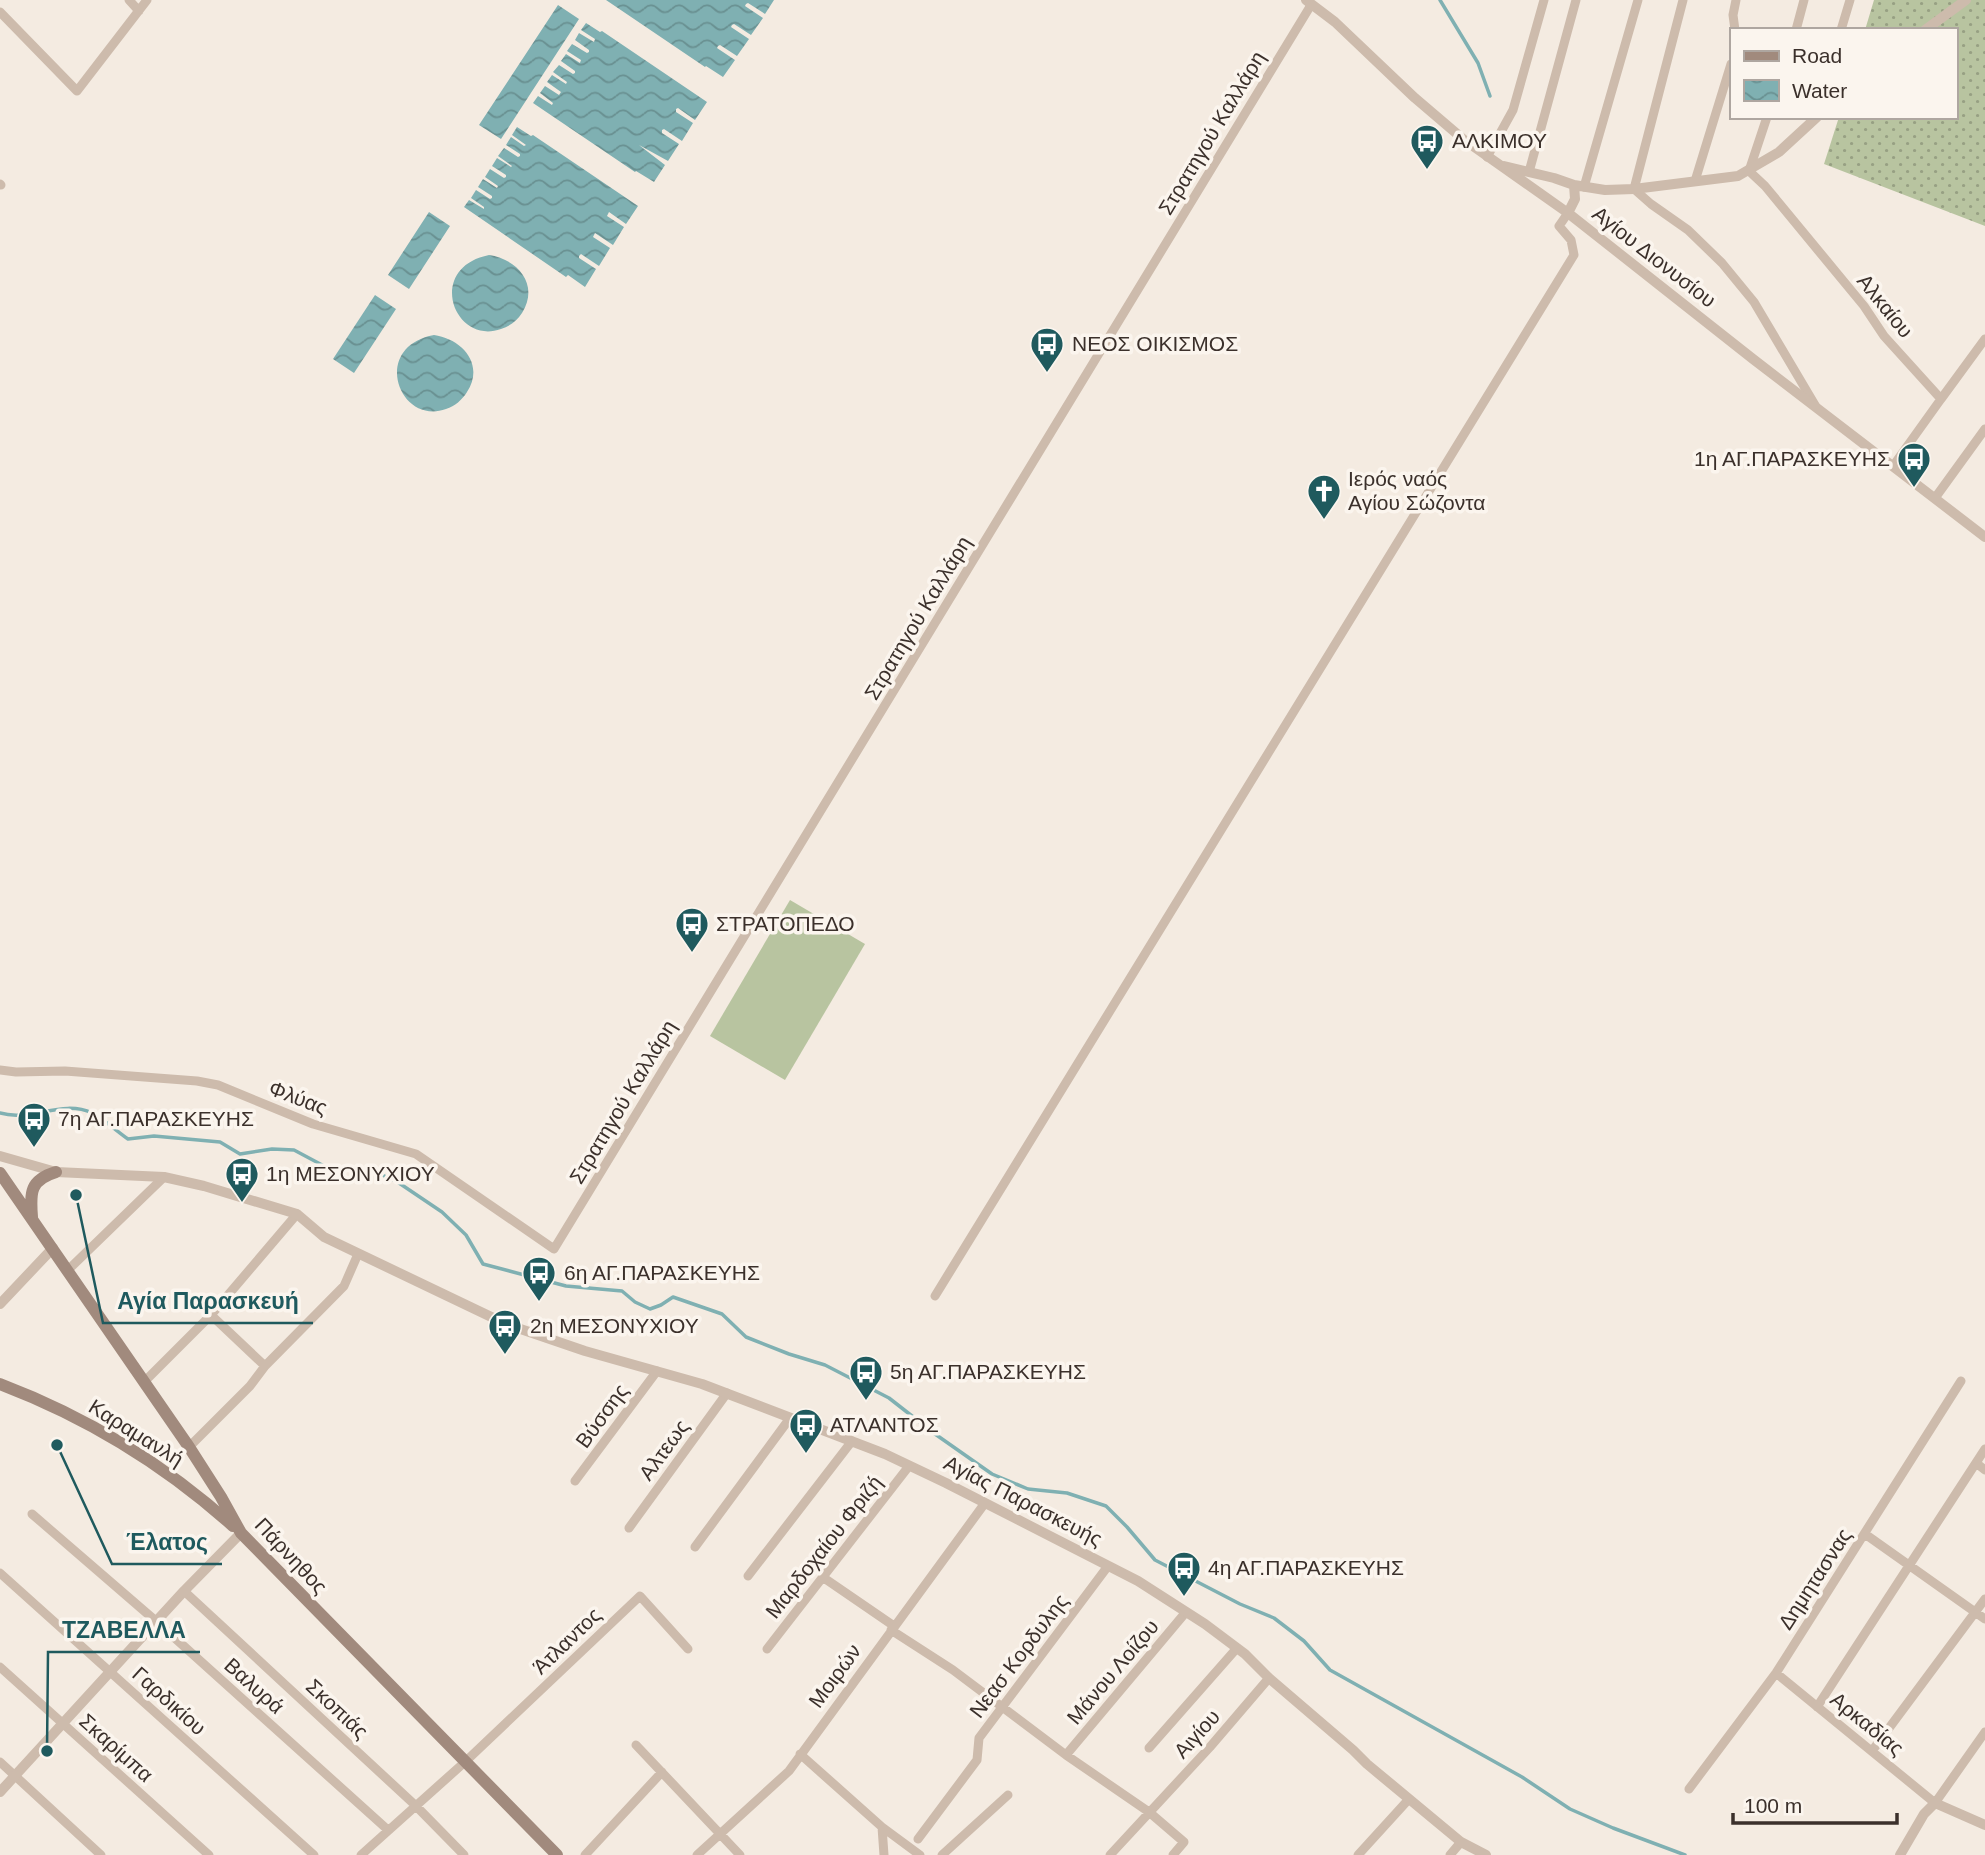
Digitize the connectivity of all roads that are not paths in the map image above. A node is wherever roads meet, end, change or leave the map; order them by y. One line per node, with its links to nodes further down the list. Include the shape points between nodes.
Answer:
1 (129, 0): 12 (street)
2 (147, 0): 12 (street)
3 (1544, 0): 21 (street, via 1513,110)
4 (1576, 0): 24 (street)
5 (1638, 0): 26 (street)
6 (1683, 0): 27 (street)
7 (1736, 0): 14 (street)
8 (1804, 0): 15 (street)
9 (1850, 0): 16 (street)
10 (1966, 0): 17 (street)
11 (1309, 2): 21 (street, Αγίου Διονυσίου); 44 (street, Στρατηγού Καλλάρη)
12 (139, 11): 13 (street, via 77,90)
13 (0, 12)
14 (1735, 28)
15 (1797, 28)
16 (1842, 28)
17 (1929, 28)
18 (1730, 67): 25 (street)
19 (1766, 119): 23 (street)
20 (1815, 119): 23 (street, via 1779,152)
21 (1488, 157): 22 (street, Αγίου Διονυσίου)
22 (1498, 164): 24 (street); 28 (street, Αγίου Διονυσίου)
23 (1749, 171): 25 (street); 30 (street, Αλκαίου)
24 (1529, 172): 26 (street)
25 (1695, 181): 27 (street)
26 (1579, 186): 27 (street); 28 (street)
27 (1634, 190): 31 (street, via 1688,230 1722,263 1754,302)
28 (1568, 213): 31 (street, Αγίου Διονυσίου); 47 (street, via 1559,226 1571,240 1574,255)
29 (1985, 339): 30 (street)
30 (1941, 399): 33 (street)
31 (1816, 408): 33 (street, Αγίου Διονυσίου)
32 (1985, 429): 34 (street)
33 (1894, 466): 34 (street, Αγίου Διονυσίου)
34 (1935, 498): 35 (street, Αγίου Διονυσίου)
35 (1985, 537)
36 (0, 1070): 44 (street, Φλύας, via 218,1085 313,1124 416,1154)
37 (0, 1156): 38 (street, Αγίας Παρασκευής)
38 (56, 1172): 40 (street, Αγίας Παρασκευής); 42 (main road, via 34,1184)
39 (0, 1173): 42 (main road, Πάρνηθος)
40 (164, 1177): 41 (street, Αγίας Παρασκευής); 46 (street)
41 (297, 1214): 45 (street, Αγίας Παρασκευής, via 324,1237); 49 (street)
42 (32, 1217): 43 (main road, Πάρνηθος)
43 (53, 1248): 46 (main road, Πάρνηθος); 48 (street)
44 (554, 1249)
45 (358, 1254): 50 (street, via 344,1286); 51 (street, Αγίας Παρασκευής, via 506,1324)
46 (68, 1270): 53 (main road, Πάρνηθος)
47 (935, 1296)
48 (2, 1297)
49 (211, 1315): 50 (street); 53 (street)
50 (265, 1366): 58 (street)
51 (657, 1371): 55 (street, Αγίας Παρασκευής); 63 (street, Βύσσης)
52 (1961, 1381): 68 (street, Δημητασνας)
53 (144, 1382): 58 (main road, Πάρνηθος)
54 (0, 1384): 67 (main road, Καραμανλή, via 141,1454)
55 (727, 1394): 56 (street, Αγίας Παρασκευής); 66 (street, Αλτεως)
56 (790, 1418): 57 (street, Αγίας Παρασκευής); 69 (street)
57 (852, 1441): 61 (street, Αγίας Παρασκευής); 73 (street)
58 (189, 1447): 67 (main road, Πάρνηθος)
59 (1985, 1449): 60 (street)
60 (1976, 1463): 62 (street); 70 (street)
61 (909, 1466): 64 (street, Αγίας Παρασκευής); 74 (street, Μαρδοχαίου Φριζή)
62 (1985, 1470)
63 (575, 1481)
64 (985, 1503): 71 (street, Αγίας Παρασκευής); 81 (street, Μοιρών)
65 (32, 1514): 80 (street, Βαλυρά)
66 (629, 1528)
67 (241, 1533): 75 (street); 98 (main road, Πάρνηθος)
68 (1865, 1534): 70 (street); 87 (street, Δημητασνας)
69 (695, 1547)
70 (1909, 1565): 78 (street); 89 (street)
71 (1108, 1566): 77 (street, Αγίας Παρασκευής); 90 (street, Νεασ Κορδυλης)
72 (0, 1573): 86 (street, Γαρδικίου)
73 (748, 1576)
74 (824, 1578): 81 (street); 84 (street, Μαρδοχαίου Φριζή)
75 (184, 1591): 80 (street); 107 (street, Σκοπιάς)
76 (1985, 1599): 78 (street)
77 (1186, 1612): 82 (street, Αγίας Παρασκευής); 97 (street, Μάνου Λοίζου)
78 (1975, 1612): 79 (street); 95 (street)
79 (1985, 1619)
80 (157, 1622): 86 (street); 111 (street, Βαλυρά)
81 (893, 1628): 90 (street); 96 (street, Μοιρών)
82 (1237, 1648): 88 (street, Αγίας Παρασκευής); 94 (street)
83 (688, 1649): 98 (street, Άτλαντος, via 640,1596)
84 (767, 1649)
85 (0, 1667): 91 (street, Σκαρίμπα)
86 (111, 1672): 91 (street); 118 (street, Γαρδικίου)
87 (1776, 1673): 89 (street, Αρκαδίας); 102 (street, Δημητασνας)
88 (1269, 1678): 105 (street, Αγίας Παρασκευής); 108 (street, Αιγίου)
89 (1817, 1707): 95 (street, Αρκαδίας)
90 (1002, 1708): 97 (street); 113 (street, Νεασ Κορδυλης, via 979,1738 977,1760)
91 (62, 1724): 101 (street); 117 (street, Σκαρίμπα)
92 (1985, 1732): 106 (street)
93 (636, 1745): 100 (street)
94 (1149, 1748)
95 (1871, 1751): 106 (street, Αρκαδίας)
96 (800, 1754): 110 (street); 112 (street, Μοιρών, via 789,1771)
97 (1066, 1755): 108 (street)
98 (466, 1761): 107 (street); 115 (main road, Πάρνηθος)
99 (0, 1762): 101 (street)
100 (662, 1772): 112 (street); 121 (street)
101 (15, 1776): 103 (street); 116 (street)
102 (1689, 1789)
103 (0, 1792)
104 (1008, 1796): 126 (street)
105 (1409, 1799): 114 (street, Αγίας Παρασκευής); 129 (street)
106 (1935, 1803): 109 (street); 132 (street)
107 (415, 1805): 111 (street); 120 (street, Σκοπιάς)
108 (1149, 1812): 127 (street, Αιγίου); 128 (street, via 1184,1842)
109 (1985, 1825)
110 (883, 1827): 124 (street); 125 (street)
111 (388, 1830): 119 (street)
112 (720, 1834): 122 (street, Μοιρών); 123 (street)
113 (918, 1839)
114 (1461, 1842): 130 (street); 131 (street, Αγίας Παρασκευής)
115 (552, 1853)
116 (101, 1855)
117 (209, 1855)
118 (314, 1855)
119 (361, 1855)
120 (464, 1855)
121 (585, 1855)
122 (697, 1855)
123 (740, 1855)
124 (884, 1855)
125 (920, 1855)
126 (942, 1855)
127 (1110, 1855)
128 (1173, 1855)
129 (1358, 1855)
130 (1450, 1855)
131 (1486, 1855)
132 (1900, 1855)

